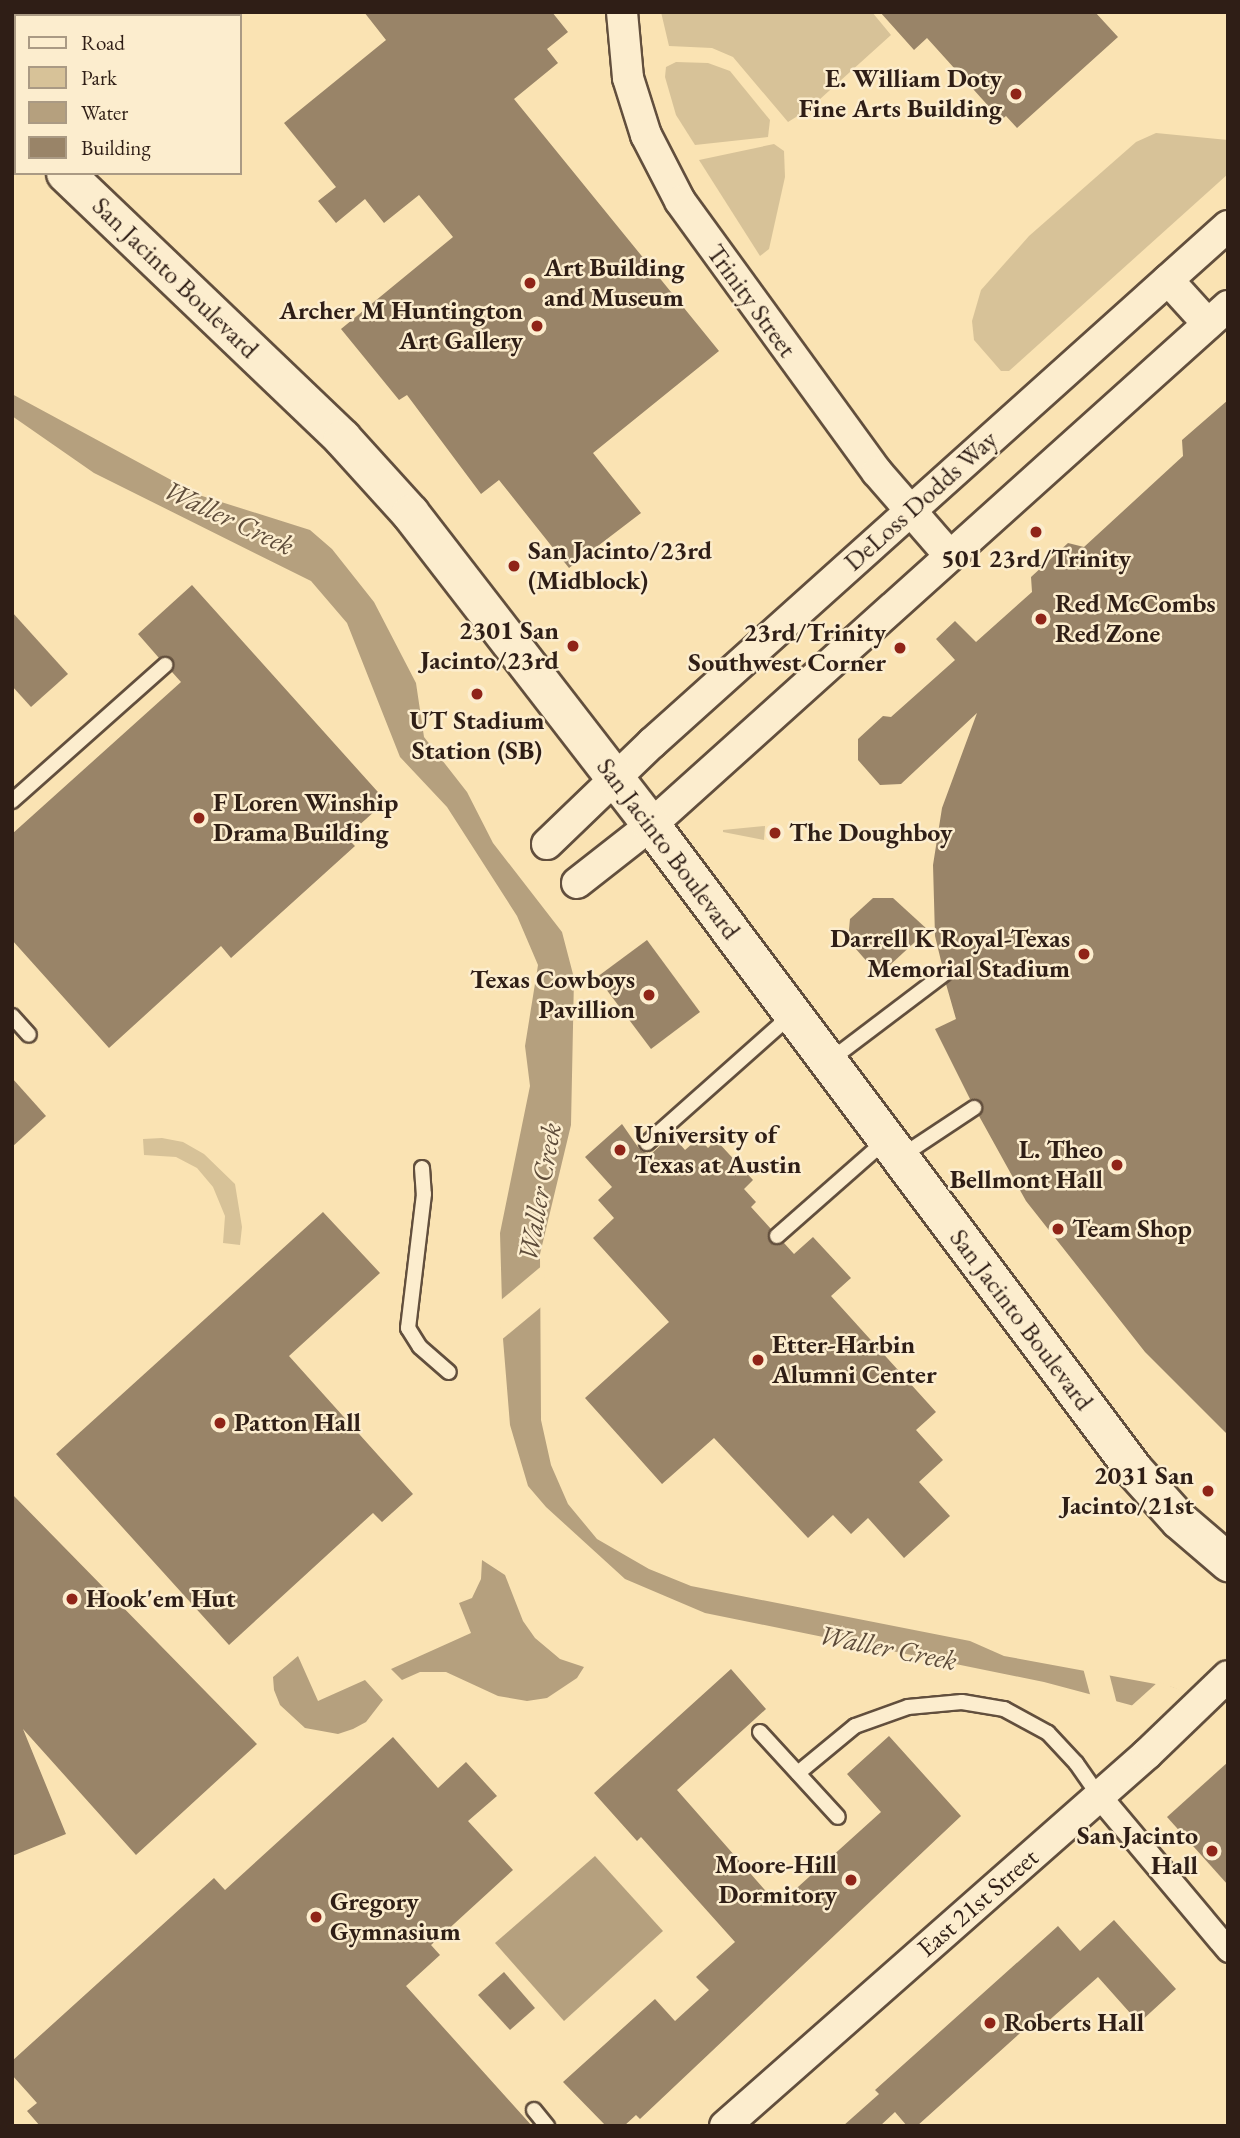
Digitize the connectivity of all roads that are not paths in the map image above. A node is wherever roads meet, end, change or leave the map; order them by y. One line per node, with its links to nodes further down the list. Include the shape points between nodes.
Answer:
1 (622, 12): 6 (street, Trinity Street, via 631,89 646,135 680,201)
2 (67, 175): 9 (street, San Jacinto Boulevard, via 367,466 466,583)
3 (1228, 226): 4 (street, DeLoss Dodds Way)
4 (1168, 280): 5 (street); 6 (street, DeLoss Dodds Way)
5 (1218, 315): 7 (street)
6 (910, 511): 7 (street, Trinity Street); 9 (street, DeLoss Dodds Way)
7 (950, 556): 11 (street)
8 (165, 664): 10 (lane)
9 (615, 777): 11 (street, San Jacinto Boulevard); 12 (street, DeLoss Dodds Way)
10 (12, 802)
11 (651, 825): 13 (street); 15 (street, San Jacinto Boulevard)
12 (547, 844)
13 (577, 883)
14 (944, 974): 18 (lane)
15 (792, 1014): 18 (street, San Jacinto Boulevard); 20 (lane)
16 (12, 1016): 17 (lane)
17 (29, 1035)
18 (828, 1062): 21 (street, San Jacinto Boulevard)
19 (974, 1108): 21 (lane)
20 (647, 1143)
21 (893, 1149): 23 (lane); 25 (street, San Jacinto Boulevard, via 1133,1470 1179,1520)
22 (422, 1168): 24 (lane, via 424,1194 408,1328 420,1347)
23 (777, 1236)
24 (449, 1372)
25 (1228, 1562)
26 (1228, 1676): 29 (street, East 21st Street)
27 (760, 1732): 28 (lane)
28 (798, 1773): 29 (lane, via 855,1726 908,1707 962,1702 1004,1709 1048,1733 1076,1762); 30 (lane)
29 (1099, 1796): 31 (street); 34 (street, East 21st Street)
30 (838, 1817)
31 (1228, 1950)
32 (534, 2110): 33 (lane)
33 (547, 2126)
34 (725, 2126)

